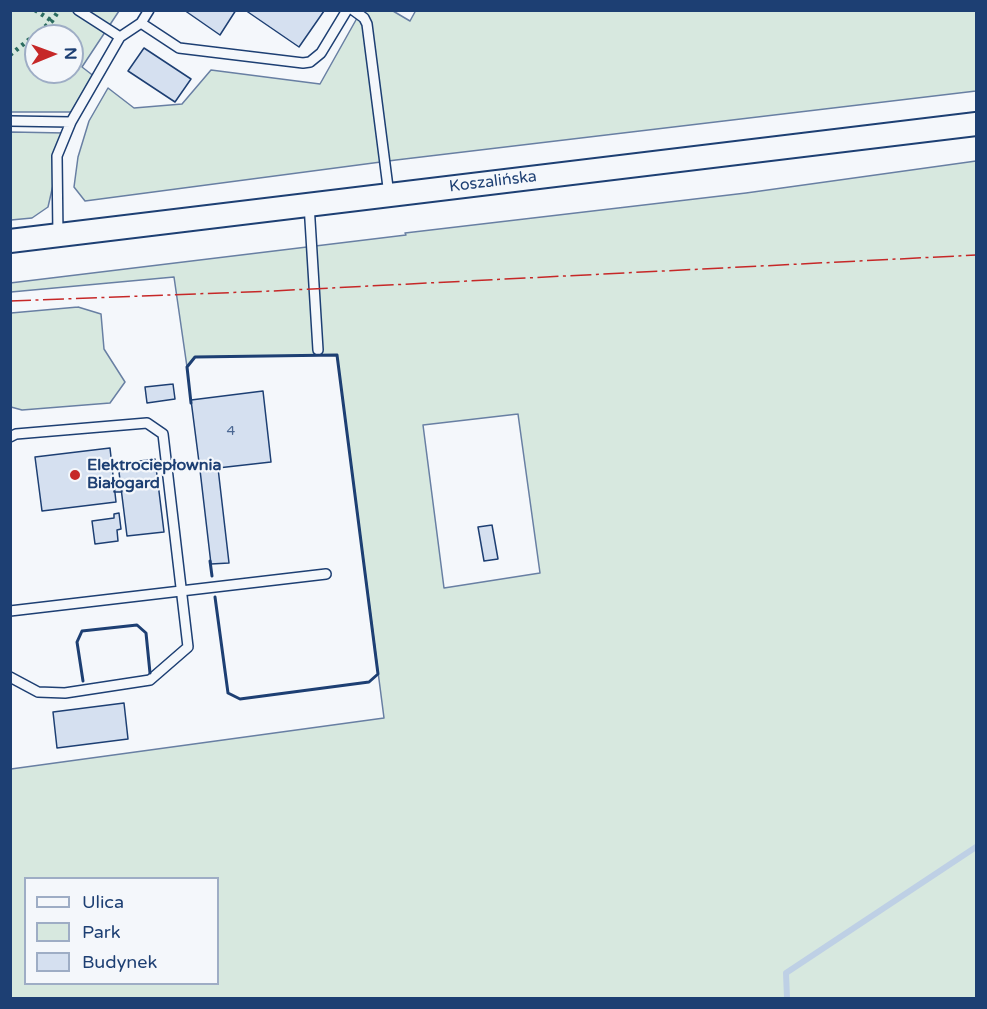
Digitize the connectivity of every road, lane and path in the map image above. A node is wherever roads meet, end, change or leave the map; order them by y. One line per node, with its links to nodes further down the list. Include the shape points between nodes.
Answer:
1 (78, 10): 6 (lane)
2 (149, 10): 5 (lane)
3 (347, 10): 5 (lane, via 321,53 303,63 179,48)
4 (353, 10): 10 (lane, via 367,24)
5 (141, 23): 6 (lane)
6 (120, 37): 8 (lane)
7 (10, 121): 8 (lane)
8 (71, 122): 12 (lane, via 57,156)
9 (976, 124): 10 (street, Koszalińska)
10 (389, 195): 11 (street, Koszalińska)
11 (309, 204): 12 (street, Koszalińska); 14 (lane)
12 (58, 236): 13 (street, Koszalińska)
13 (10, 241)
14 (318, 350)
15 (10, 437): 17 (lane, via 147,423 163,434)
16 (326, 574): 17 (lane)
17 (180, 592): 18 (lane); 19 (lane, via 188,647 150,680 64,693 38,692)
18 (10, 612)
19 (10, 677)

